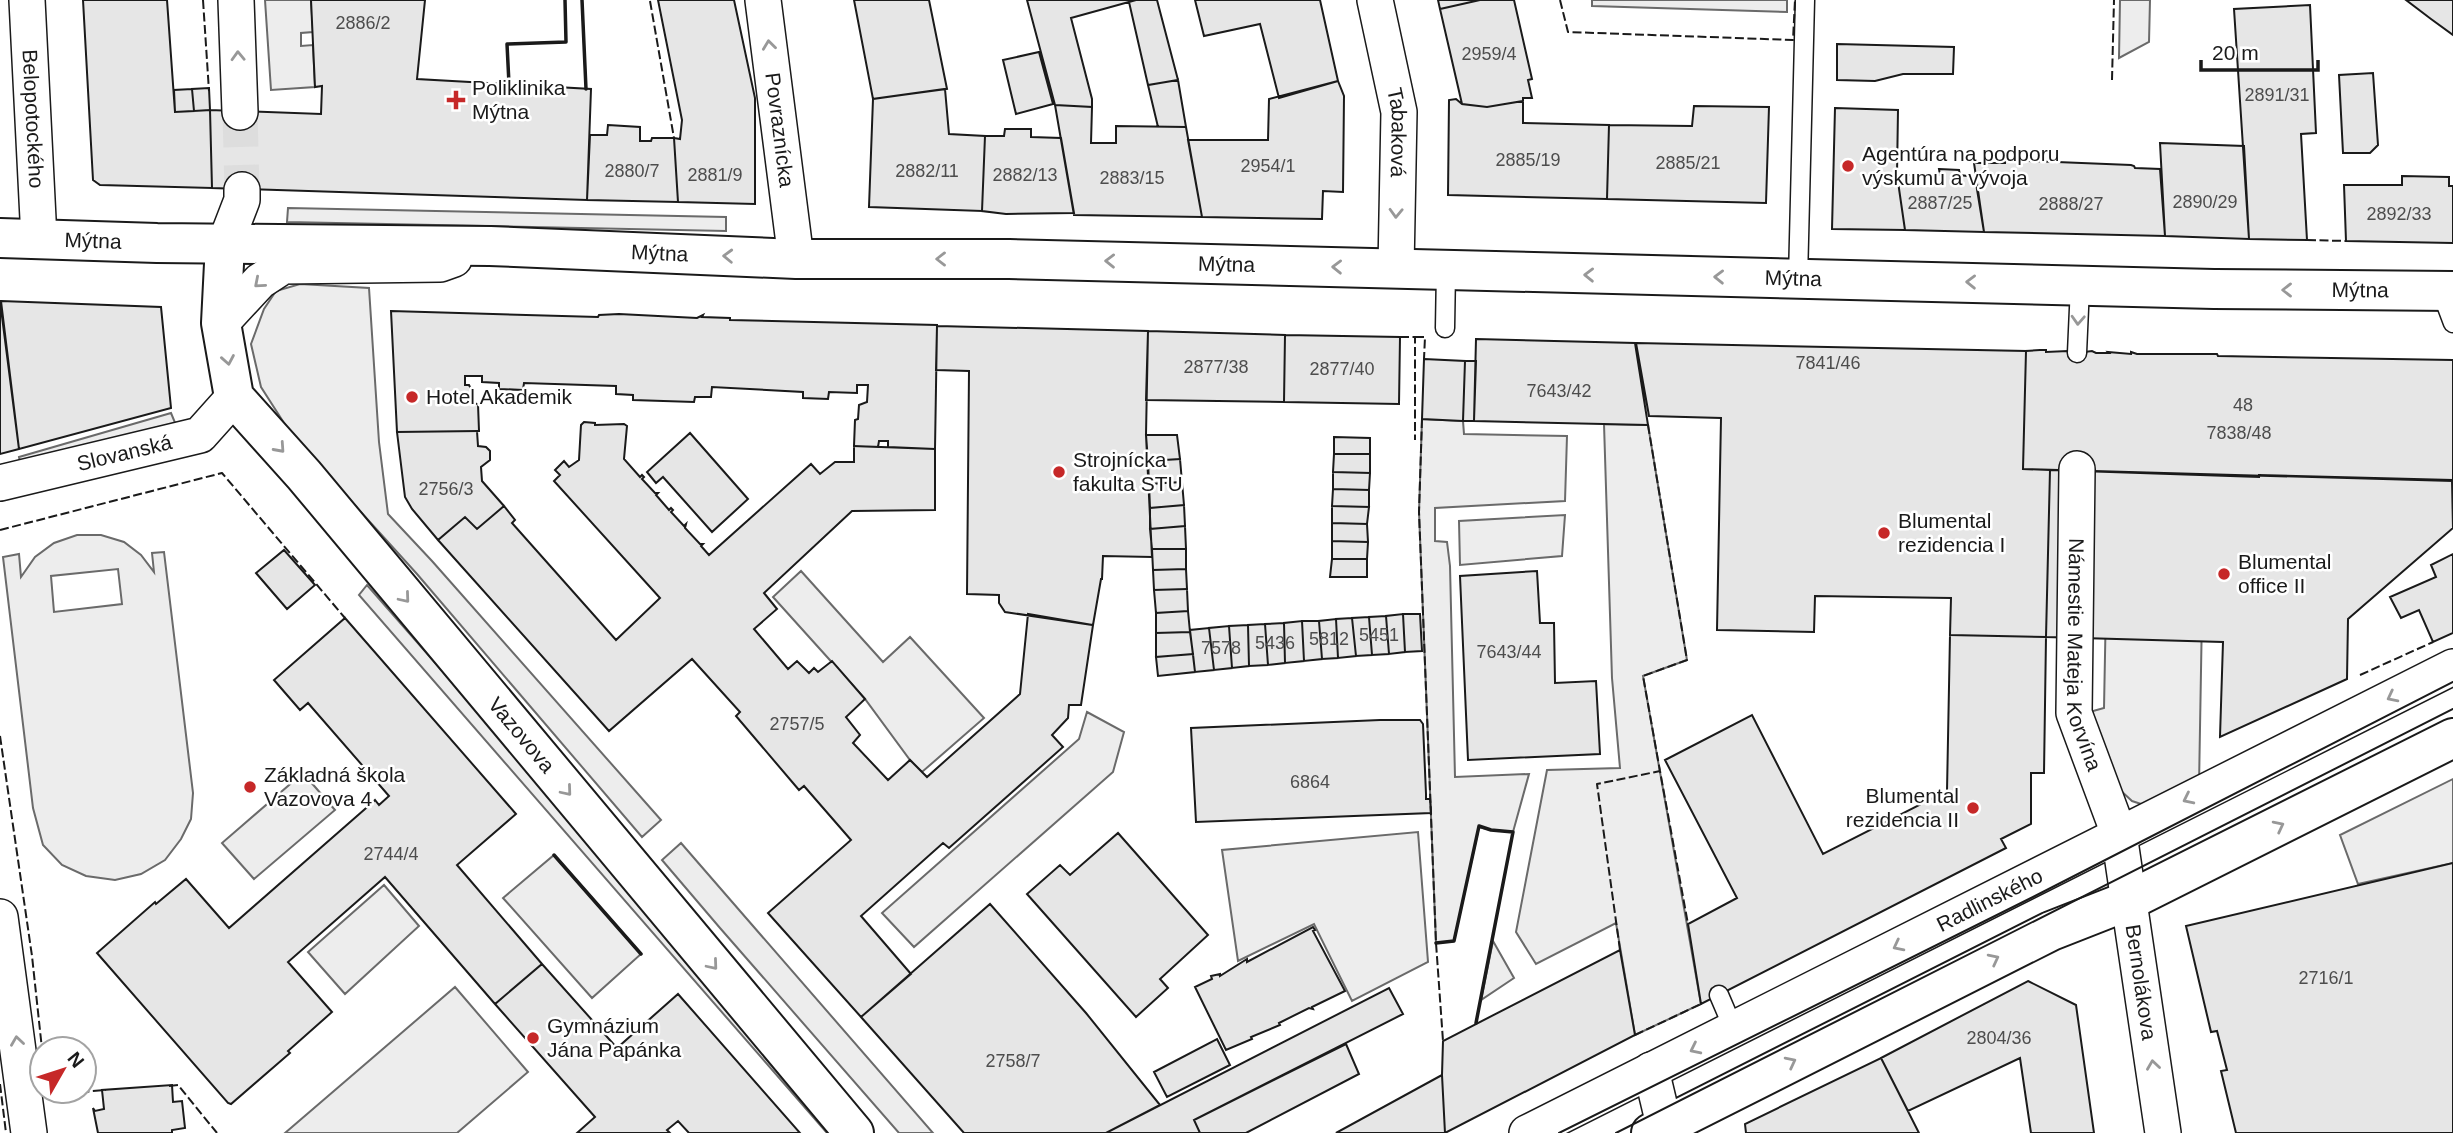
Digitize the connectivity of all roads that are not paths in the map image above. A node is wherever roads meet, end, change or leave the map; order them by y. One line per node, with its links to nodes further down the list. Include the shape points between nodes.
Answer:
1 (27, 0): 9 (street, Belopotockého)
2 (236, 0): 6 (street, one-way to 2)
3 (763, 0): 12 (street, Povraznícka, one-way to 3)
4 (1375, 0): 13 (street, Tabaková, one-way to 13, via 1399,112)
5 (1805, 0): 15 (lane)
6 (240, 112)
7 (242, 190): 10 (street)
8 (0, 238): 9 (main road, Mýtna)
9 (38, 239): 10 (main road, Mýtna)
10 (225, 244): 11 (main road, Mýtna); 18 (main road)
11 (490, 246): 12 (main road, Mýtna, one-way to 11); 18 (street, one-way to 18, via 440,264 283,266 260,281)
12 (796, 259): 13 (main road, Mýtna, one-way to 12)
13 (1396, 268): 14 (main road, Mýtna)
14 (1446, 270): 15 (main road, Mýtna, one-way to 14); 19 (lane)
15 (1798, 279): 16 (main road, Mýtna, one-way to 15)
16 (2080, 286): 17 (main road, Mýtna, one-way to 16); 20 (lane, one-way to 20)
17 (2449, 302)
18 (221, 323): 21 (main road, one-way to 21)
19 (1446, 328)
20 (2077, 353)
21 (234, 397): 23 (street, Slovanská, via 200,435); 34 (main road, Vazovova, one-way to 34)
22 (2077, 469): 26 (street, Námestie Mateja Korvína, via 2074,713)
23 (0, 483)
24 (2453, 667): 26 (street, Radlinského, one-way to 26)
25 (2453, 738): 27 (main road, one-way to 25)
26 (2119, 834): 27 (street, Bernolákova); 30 (street, Radlinského, one-way to 30)
27 (2130, 900): 32 (main road, one-way to 27, via 2050,931); 36 (street, Bernolákova, one-way to 27)
28 (0, 917): 33 (street, one-way to 28)
29 (1719, 995): 30 (lane)
30 (1734, 1030): 31 (street, Radlinského, one-way to 31)
31 (1651, 1070): 32 (street); 35 (street, Radlinského)
32 (1661, 1131)
33 (29, 1133)
34 (854, 1133)
35 (1527, 1133)
36 (2163, 1133)

